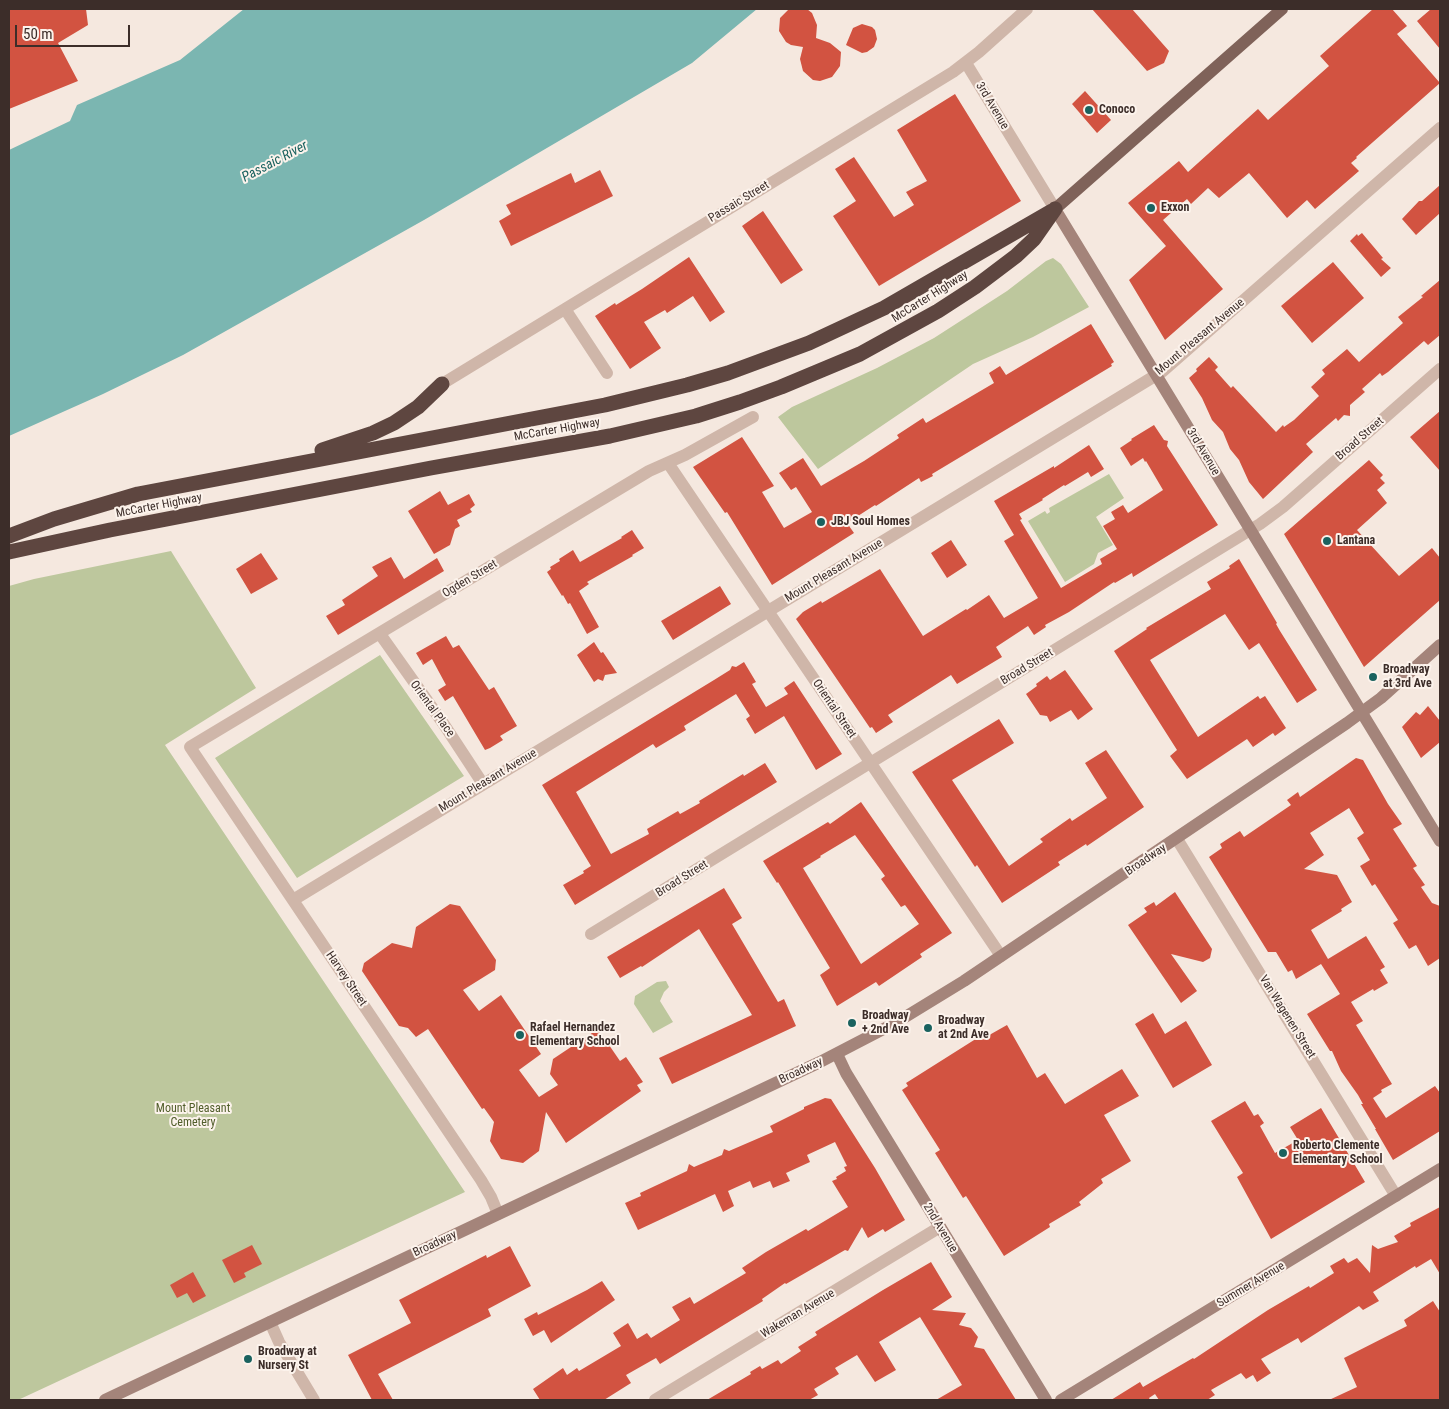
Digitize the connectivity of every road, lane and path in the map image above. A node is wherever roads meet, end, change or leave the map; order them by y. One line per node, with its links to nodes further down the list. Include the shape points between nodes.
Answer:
1 (1027, 9): 3 (street, Passaic Street)
2 (1282, 9): 5 (main road, McCarter Highway)
3 (966, 63): 5 (street, 3rd Avenue); 6 (street, Passaic Street)
4 (1440, 128): 9 (street, Mount Pleasant Avenue)
5 (1055, 209): 9 (street, 3rd Avenue); 13 (highway, McCarter Highway, via 884,308 809,343 728,373 687,386 604,404); 16 (highway, McCarter Highway, via 1034,239 1016,256 938,311 860,354 740,402 610,436 431,468)
6 (565, 308): 8 (street); 10 (street, Passaic Street)
7 (1440, 369): 14 (street, Broad Street, via 1283,507)
8 (607, 373)
9 (1156, 375): 14 (street, 3rd Avenue); 17 (street, Mount Pleasant Avenue)
10 (442, 384): 13 (highway, via 411,413 383,429)
11 (753, 417): 12 (street, Ogden Street)
12 (668, 463): 17 (street, Oriental Street); 18 (street, Ogden Street, via 649,471)
13 (265, 469): 15 (highway, McCarter Highway, via 129,496 54,518)
14 (1250, 530): 20 (street, 3rd Avenue); 22 (street, Broad Street)
15 (9, 536)
16 (9, 552)
17 (768, 611): 22 (street, Oriental Street); 23 (street, Mount Pleasant Avenue)
18 (380, 634): 21 (street, Ogden Street); 23 (street, Oriental Place)
19 (1440, 645): 20 (street, Broadway)
20 (1362, 713): 24 (street, Broadway); 25 (street, 3rd Avenue)
21 (190, 747): 26 (street, Harvey Street)
22 (870, 762): 27 (street, Broad Street); 28 (street, Oriental Street)
23 (483, 784): 26 (street, Mount Pleasant Avenue)
24 (1177, 839): 28 (street, Broadway); 31 (street, Van Wagenen Street)
25 (1440, 841)
26 (293, 900): 32 (street, Harvey Street, via 481,1180)
27 (591, 934)
28 (1001, 956): 29 (street, Broadway, via 919,1009)
29 (837, 1054): 32 (street, Broadway); 33 (street, 2nd Avenue)
30 (1440, 1169): 31 (street, Summer Avenue)
31 (1396, 1196): 39 (street, Summer Avenue)
32 (498, 1214): 34 (street, Broadway)
33 (940, 1227): 37 (street, Wakeman Avenue); 38 (street, 2nd Avenue)
34 (270, 1322): 35 (street, Broadway); 36 (street)
35 (105, 1400)
36 (314, 1400)
37 (656, 1400)
38 (1046, 1400)
39 (1061, 1400)

